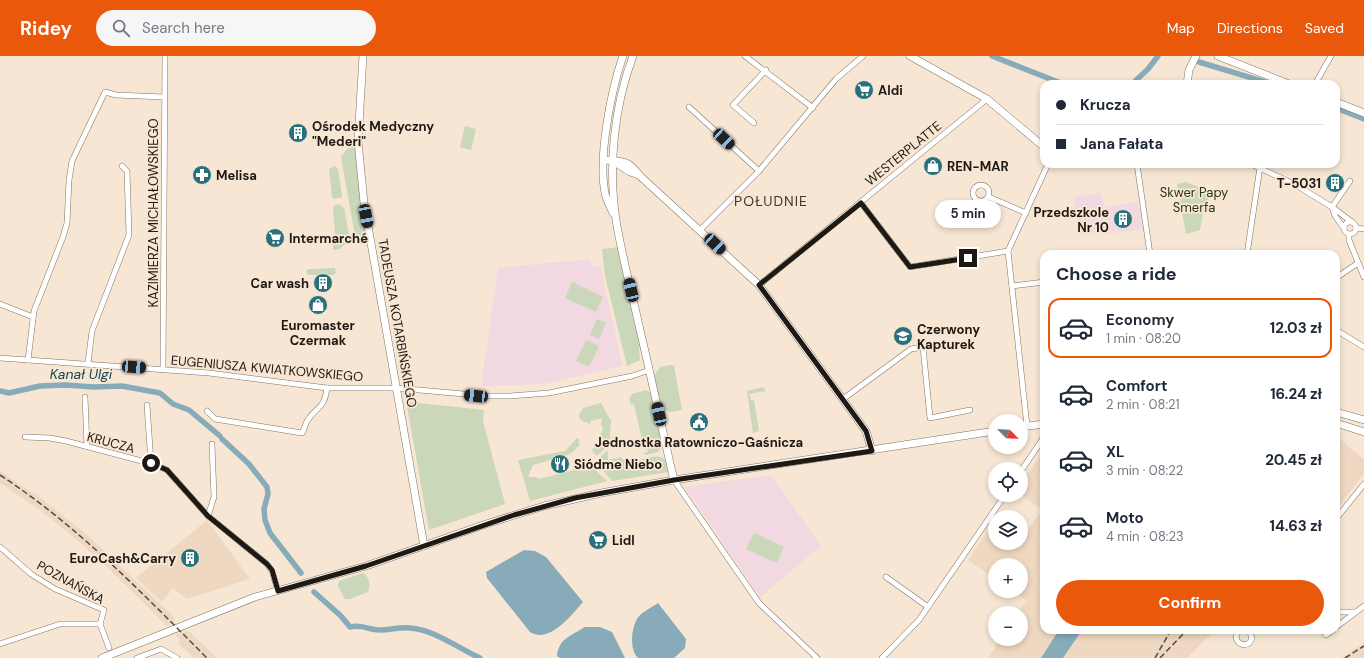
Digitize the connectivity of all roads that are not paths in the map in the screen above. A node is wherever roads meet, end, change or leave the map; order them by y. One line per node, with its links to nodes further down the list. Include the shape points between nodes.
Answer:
1 (165, 56): 15 (street, KAZIMIERZA MICHAŁOWSKIEGO)
2 (362, 56): 62 (street, TADEUSZA KOTARBIŃSKIEGO, via 358,141 360,171)
3 (623, 56): 23 (street, via 611,100)
4 (633, 56): 24 (street, via 620,102)
5 (745, 56): 11 (street)
6 (862, 56): 19 (street, via 836,79)
7 (910, 56): 16 (street)
8 (1196, 56): 12 (street)
9 (1218, 56): 13 (street)
10 (1331, 56): 14 (street)
11 (766, 70): 19 (street); 21 (street, via 734,105)
12 (1188, 80)
13 (1279, 80)
14 (1318, 80)
15 (164, 98): 53 (street, via 105,92 72,161 67,223); 59 (street, KAZIMIERZA MICHAŁOWSKIEGO)
16 (987, 99): 22 (street); 33 (street, WESTERPLATTE)
17 (1340, 103): 20 (street)
18 (689, 107): 30 (street)
19 (813, 108): 30 (street)
20 (1364, 112)
21 (754, 123)
22 (1040, 144)
23 (605, 160): 24 (street); 36 (street, via 605,194)
24 (613, 161): 36 (street); 41 (street, via 626,162 632,166)
25 (122, 166): 58 (street, via 126,172 129,235 92,331)
26 (1046, 168): 35 (street)
27 (1138, 168): 43 (street)
28 (1260, 168): 44 (street)
29 (1262, 168): 34 (street, via 1308,191)
30 (759, 171): 41 (street)
31 (1350, 181): 34 (street)
32 (989, 197): 35 (street)
33 (861, 203): 45 (street, via 908,266); 50 (street, WESTERPLATTE)
34 (1332, 207): 37 (street); 38 (street)
35 (1026, 213): 45 (street)
36 (616, 220): 60 (street)
37 (1352, 222): 38 (street, via 1346,223); 39 (street)
38 (1344, 228): 42 (street)
39 (1356, 228): 40 (street); 42 (street, via 1354,233)
40 (1364, 229)
41 (700, 230): 50 (street)
42 (1349, 234): 46 (street)
43 (1149, 250)
44 (1248, 250)
45 (1008, 251): 51 (street)
46 (1358, 263): 47 (street); 48 (street)
47 (1340, 275)
48 (1364, 277)
49 (1040, 282): 51 (street)
50 (759, 285): 64 (street)
51 (1012, 286): 69 (street)
52 (0, 304): 53 (street)
53 (33, 317): 57 (street)
54 (1340, 332): 55 (street)
55 (1364, 347)
56 (0, 358): 57 (street, EUGENIUSZA KWIATKOWSKIEGO)
57 (28, 360): 58 (street, EUGENIUSZA KWIATKOWSKIEGO)
58 (88, 364): 59 (street, EUGENIUSZA KWIATKOWSKIEGO)
59 (163, 370): 61 (street, EUGENIUSZA KWIATKOWSKIEGO, via 209,373)
60 (650, 370): 62 (street, EUGENIUSZA KWIATKOWSKIEGO, via 632,376 527,396 486,396); 83 (street)
61 (327, 388): 62 (street, EUGENIUSZA KWIATKOWSKIEGO); 67 (street, via 326,399 308,420 302,434 215,419)
62 (397, 388): 88 (street, TADEUSZA KOTARBIŃSKIEGO)
63 (85, 397): 79 (street)
64 (842, 399): 66 (street, via 911,349 922,347 930,418); 80 (street, via 869,435)
65 (147, 404): 82 (street)
66 (970, 410)
67 (207, 411)
68 (1340, 413): 70 (street)
69 (1023, 414)
70 (1364, 420)
71 (1340, 424): 74 (street)
72 (1040, 425): 73 (street)
73 (1028, 426)
74 (1364, 432)
75 (988, 433): 80 (street)
76 (25, 437): 79 (street, KRUCZA, via 50,438)
77 (1040, 443): 81 (street)
78 (212, 444): 87 (street, via 214,497)
79 (87, 446): 82 (street, KRUCZA)
80 (872, 451): 83 (street)
81 (1027, 462)
82 (151, 463): 87 (street, KRUCZA, via 167,470)
83 (674, 480): 88 (street, via 544,506); 105 (street, via 759,603)
84 (1363, 486): 86 (street)
85 (1000, 502): 92 (street)
86 (1340, 514)
87 (208, 516): 91 (street, KRUCZA, via 267,564 272,570)
88 (424, 546): 91 (street, via 366,566)
89 (0, 547): 96 (street, POZNAŃSKA, via 31,574 55,589 104,610)
90 (886, 577): 92 (street)
91 (278, 591): 102 (street, via 227,607)
92 (928, 606): 106 (street, via 919,620)
93 (1364, 606): 95 (street)
94 (1340, 612): 95 (street)
95 (1356, 612): 97 (street)
96 (100, 624): 100 (street, via 60,624); 101 (street, POZNAŃSKA)
97 (1340, 624)
98 (1236, 634): 99 (street, via 1238,643 1243,645 1251,641)
99 (1250, 634)
100 (0, 644)
101 (109, 648)
102 (102, 658)
103 (137, 658): 104 (street, via 161,649)
104 (177, 658)
105 (816, 658)
106 (882, 658)

